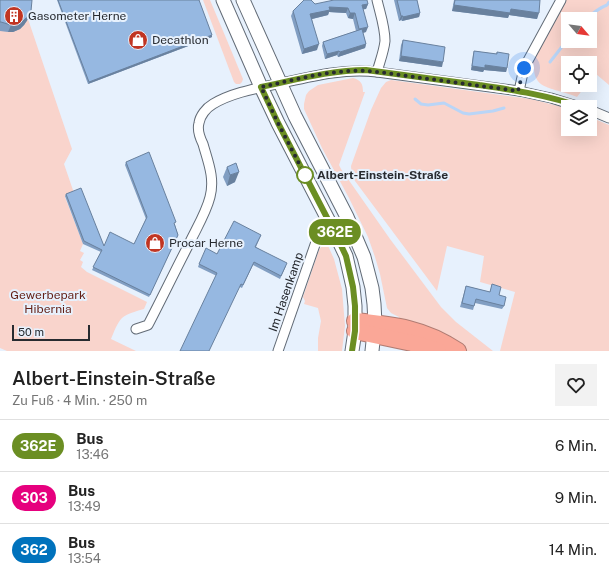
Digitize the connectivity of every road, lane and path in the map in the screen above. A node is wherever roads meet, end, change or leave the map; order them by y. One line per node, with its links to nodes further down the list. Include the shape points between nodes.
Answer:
1 (223, 0): 7 (main road)
2 (243, 0): 6 (main road)
3 (377, 0): 5 (street, via 385,42)
4 (561, 0): 8 (street, via 524,68)
5 (378, 72): 6 (street, via 337,72); 8 (street)
6 (280, 83): 7 (street); 15 (main road, via 358,241 372,288)
7 (261, 87): 12 (main road); 14 (street, via 212,104 201,117 199,135 212,178 210,197 148,325)
8 (518, 91): 9 (street)
9 (561, 101)
10 (597, 113): 11 (street)
11 (609, 118)
12 (327, 218): 13 (main road, via 346,256 353,287); 16 (street, Im Hasenkamp, via 317,239)
13 (355, 326): 15 (highway); 17 (main road)
14 (136, 329)
15 (374, 329): 18 (main road); 19 (highway); 20 (highway, via 392,325 402,327 431,336)
16 (278, 351)
17 (352, 351)
18 (372, 351)
19 (438, 351)
20 (458, 351)

